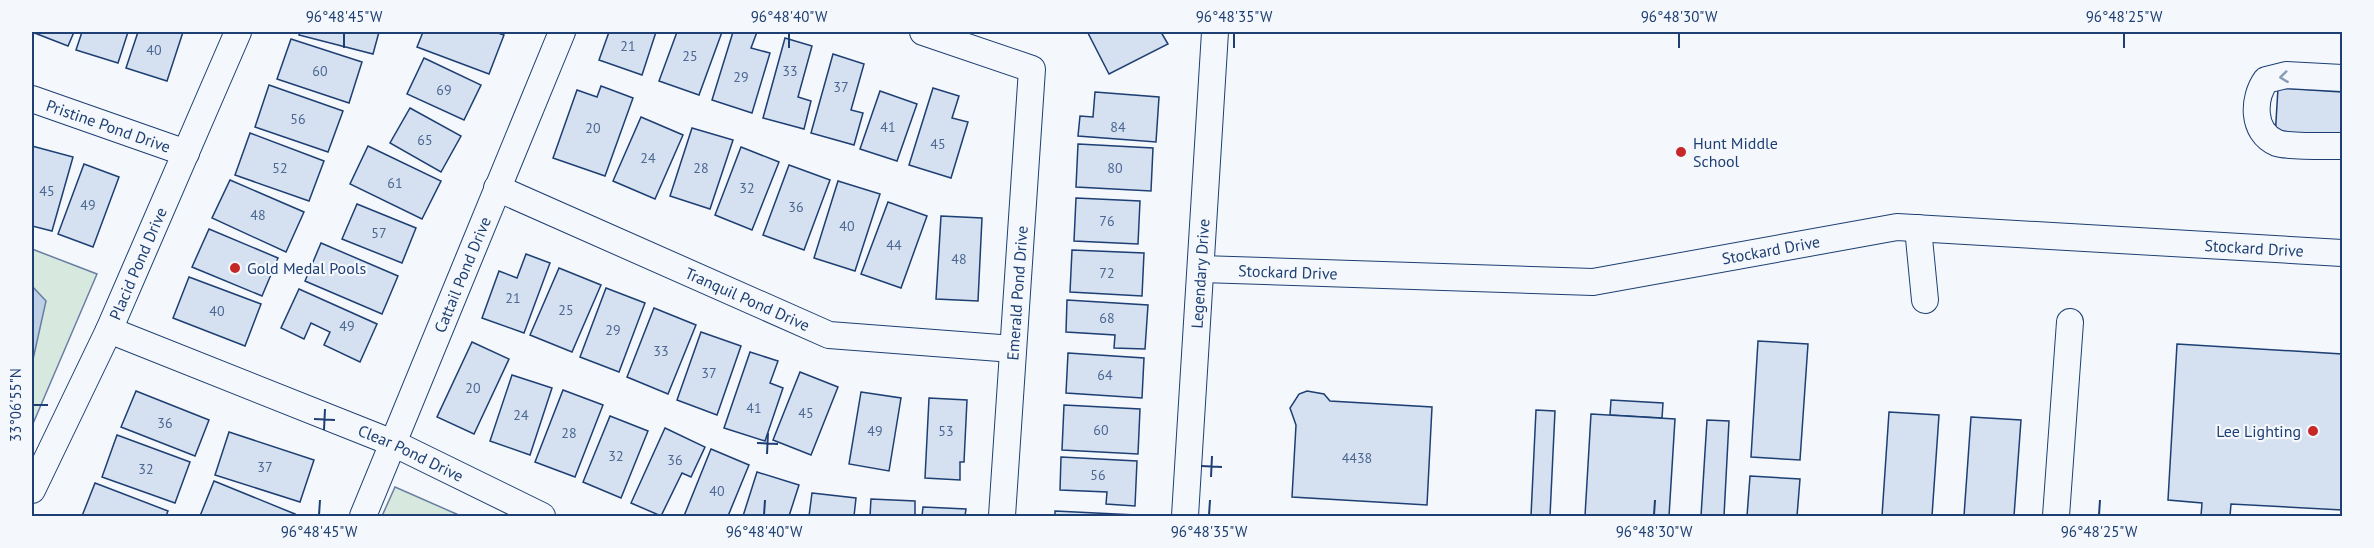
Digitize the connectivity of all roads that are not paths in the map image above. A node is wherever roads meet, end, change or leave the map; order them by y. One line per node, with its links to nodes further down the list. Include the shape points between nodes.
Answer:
1 (238, 32): 8 (street, Placid Pond Drive)
2 (562, 32): 9 (street, Cattail Pond Drive)
3 (923, 32): 16 (street, Emerald Pond Drive, via 1032,69)
4 (1215, 32): 12 (street, Legendary Drive)
5 (2343, 78): 7 (street, one-way to 7, via 2286,75 2266,80 2257,93 2256,108 2260,127 2277,143)
6 (32, 99): 8 (street, Pristine Pond Drive)
7 (2343, 146)
8 (186, 153): 15 (street, Placid Pond Drive)
9 (497, 188): 16 (street, Tranquil Pond Drive, via 829,335); 17 (street, Cattail Pond Drive)
10 (1918, 228): 11 (street, Stockard Drive); 12 (street, Stockard Drive, via 1897,227 1593,282); 13 (street)
11 (2343, 253)
12 (1201, 268): 22 (street, Legendary Drive)
13 (1925, 300)
14 (2070, 322): 23 (street)
15 (109, 330): 17 (street, Clear Pond Drive); 18 (street, Placid Pond Drive)
16 (1013, 349): 21 (street, Emerald Pond Drive)
17 (393, 443): 19 (street, Cattail Pond Drive); 20 (street, Clear Pond Drive)
18 (32, 490)
19 (363, 516)
20 (542, 516)
21 (1002, 516)
22 (1185, 516)
23 (2056, 516)

